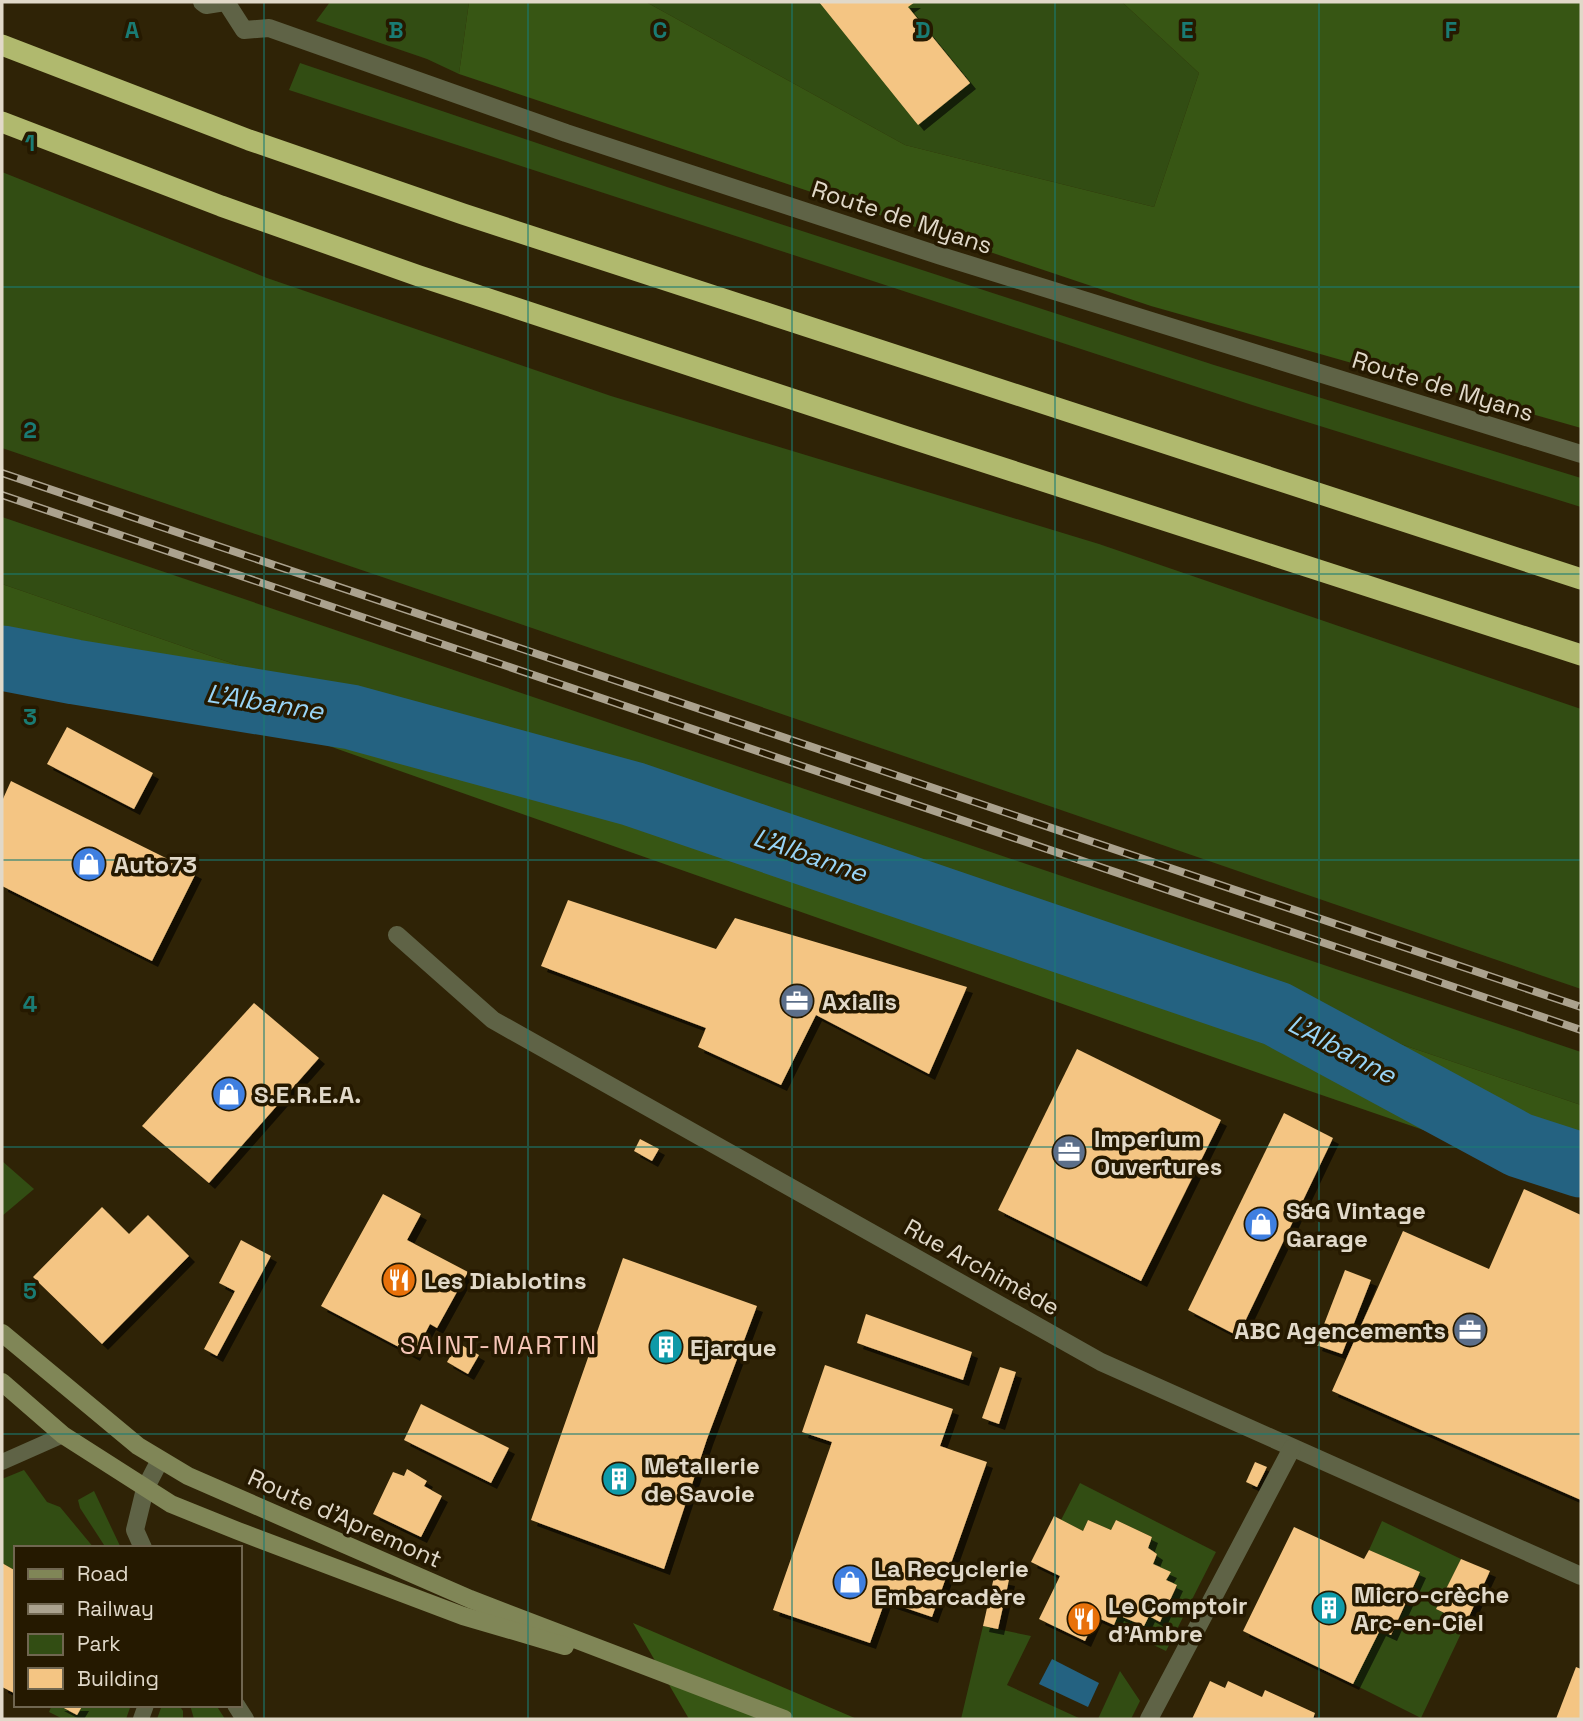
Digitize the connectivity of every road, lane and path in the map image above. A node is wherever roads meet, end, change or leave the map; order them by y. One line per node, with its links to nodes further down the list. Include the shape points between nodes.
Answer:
1 (202, 2): 2 (street, Route de Myans)
2 (225, 2): 5 (street, Route de Myans, via 244,30 269,27 566,133 941,256)
3 (2, 45): 6 (highway, via 249,140 464,214)
4 (2, 122): 7 (highway, via 419,275)
5 (1581, 454)
6 (1581, 579)
7 (1581, 655)
8 (397, 935): 12 (street, Rue Archimède, via 494,1020 1101,1362)
9 (2, 1333): 13 (main road, Route d'Apremont)
10 (2, 1382): 11 (main road, Route d'Apremont)
11 (63, 1436): 14 (lane); 15 (main road, Route d'Apremont)
12 (1292, 1448): 17 (street, Rue Archimède); 20 (street)
13 (160, 1460): 15 (street); 18 (main road, Route d'Apremont, via 470,1599)
14 (2, 1462)
15 (145, 1489): 16 (street, via 135,1530); 18 (main road, Route d'Apremont, via 238,1531 464,1616)
16 (142, 1546)
17 (1581, 1576)
18 (702, 1687): 19 (main road, Route d'Apremont)
19 (784, 1719)
20 (1149, 1719)

